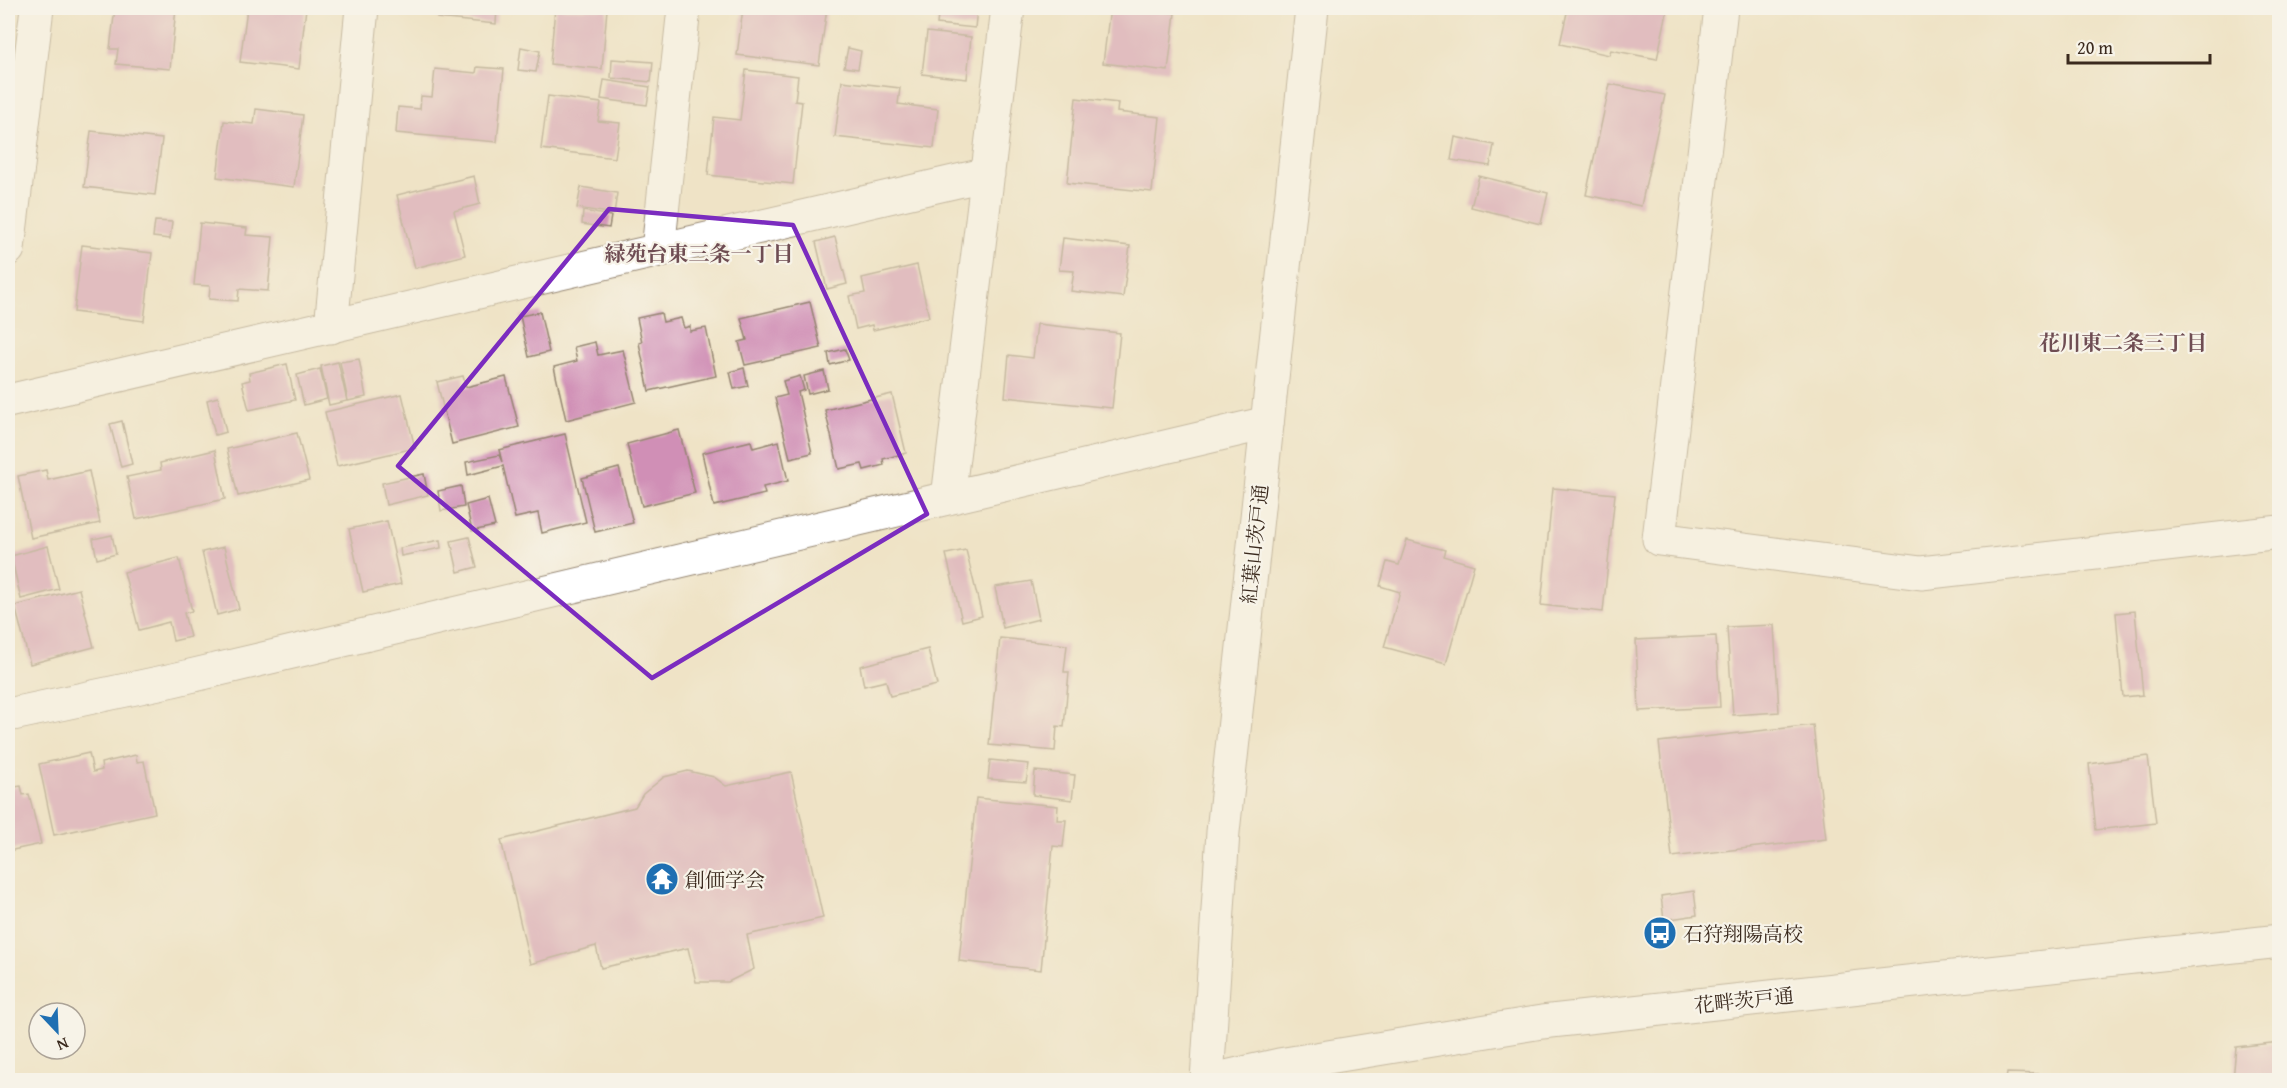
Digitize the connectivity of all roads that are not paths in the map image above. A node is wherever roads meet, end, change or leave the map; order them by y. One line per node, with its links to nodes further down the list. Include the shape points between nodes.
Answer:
1 (37, 8): 8 (street)
2 (362, 8): 10 (street)
3 (684, 8): 9 (street)
4 (1008, 8): 7 (street)
5 (1312, 8): 12 (street, 紅葉山茨戸通)
6 (1721, 8): 14 (street, via 1659,539 1921,573)
7 (988, 174): 9 (street); 13 (street)
8 (8, 249)
9 (658, 250): 10 (street)
10 (332, 327): 11 (street)
11 (8, 401)
12 (1268, 423): 13 (street); 17 (street, 紅葉山茨戸通, via 1223,832)
13 (948, 498): 15 (street, via 173,680)
14 (2280, 532)
15 (8, 715)
16 (2280, 941): 18 (street, 花畔茨戸通, via 1542,1022 1279,1065)
17 (1207, 1080)
18 (1212, 1080)

